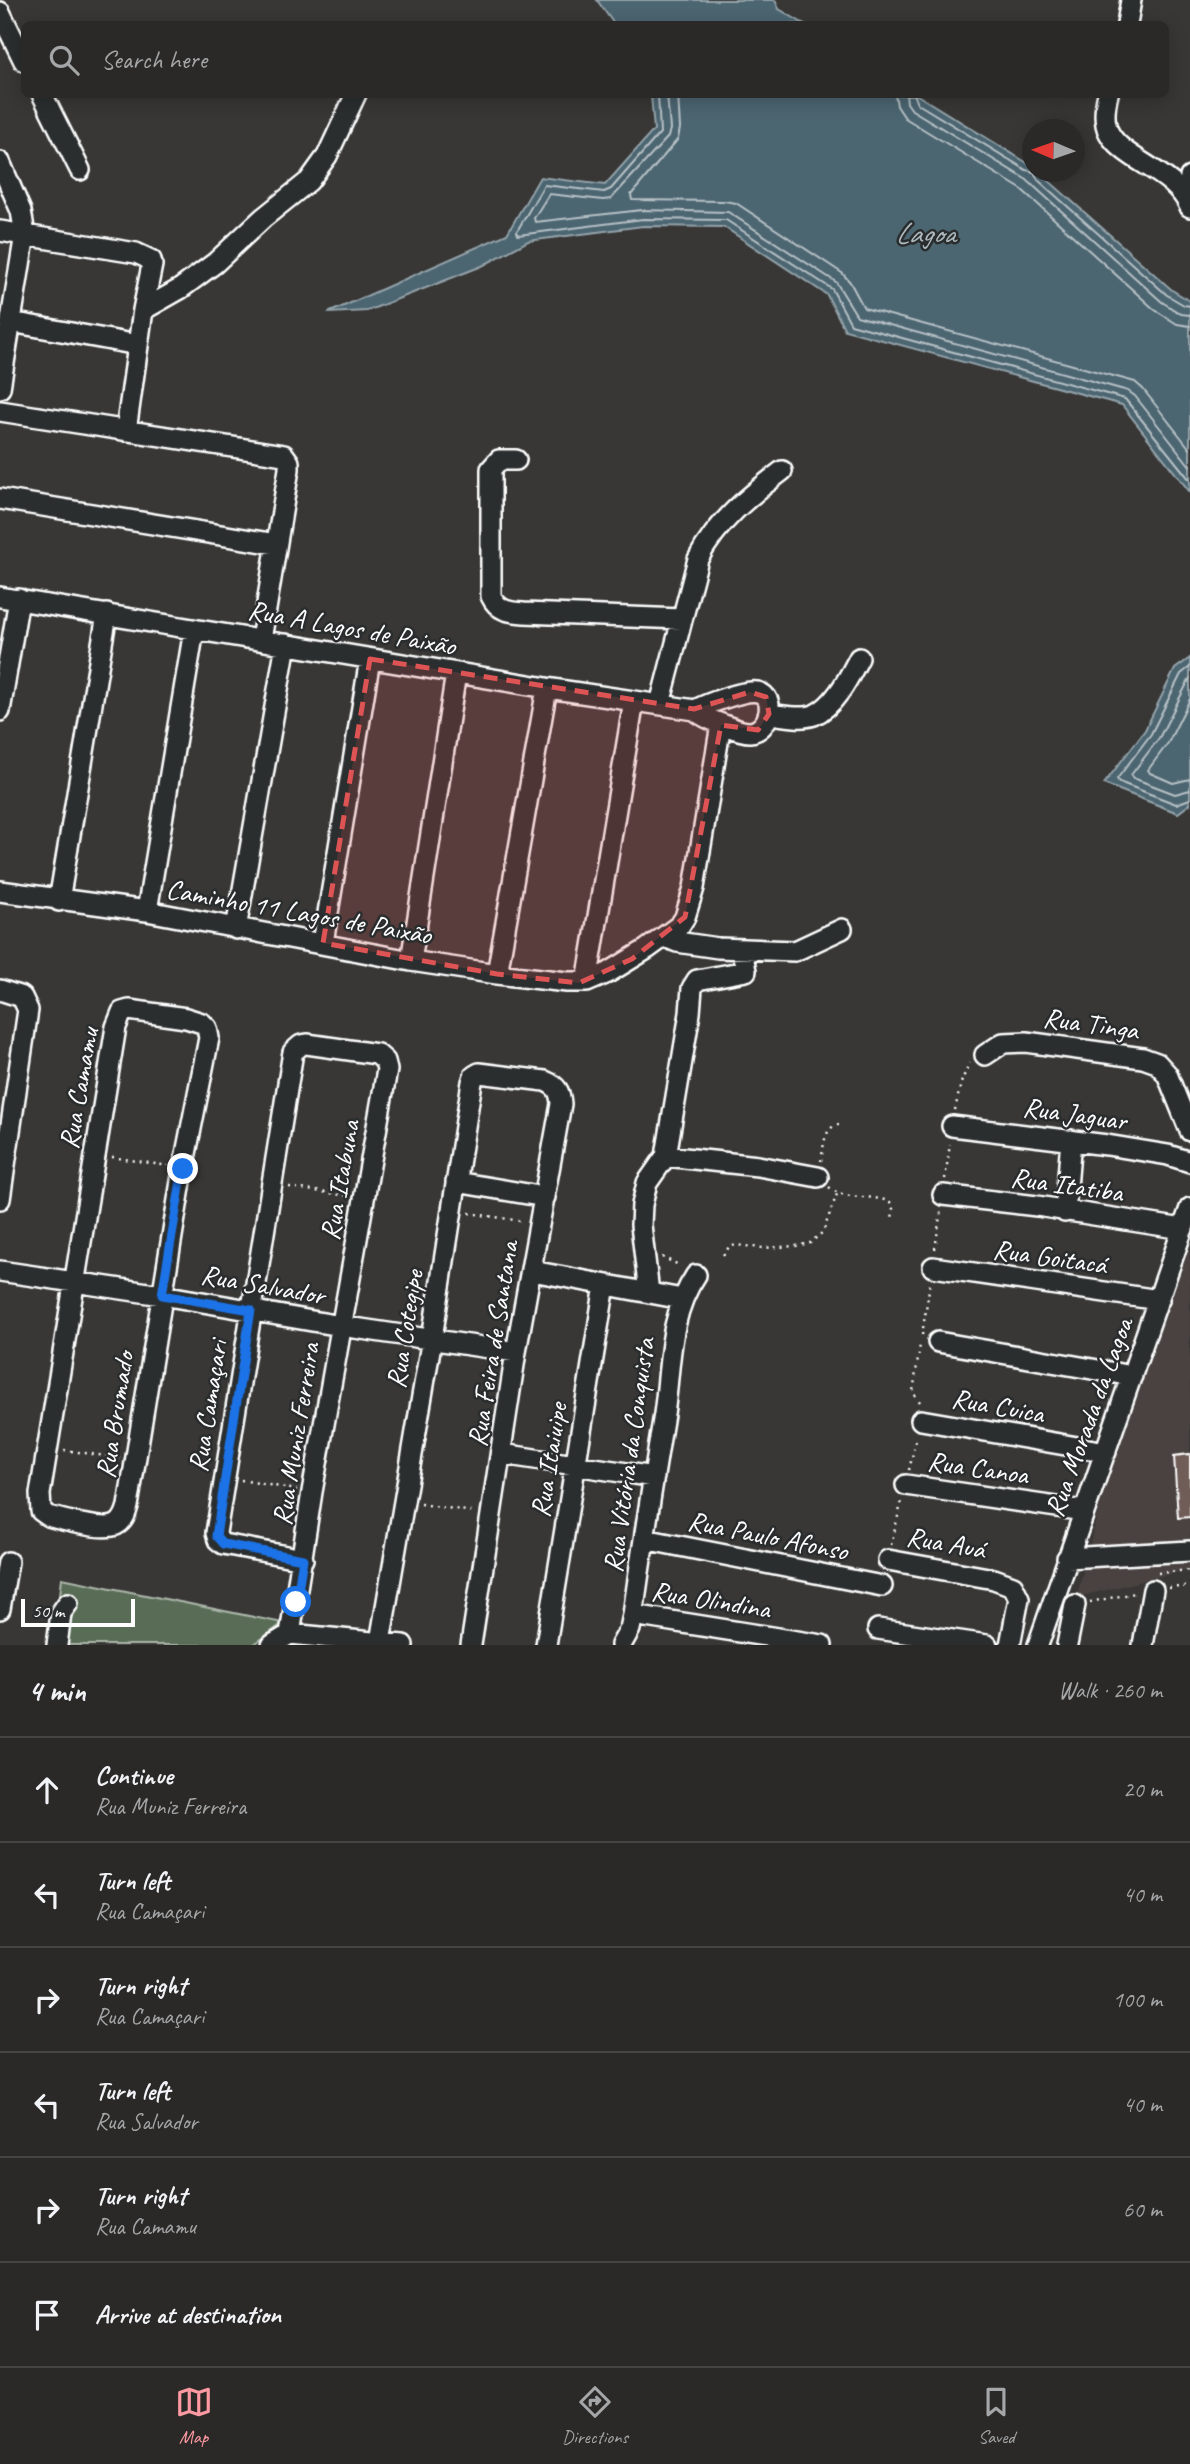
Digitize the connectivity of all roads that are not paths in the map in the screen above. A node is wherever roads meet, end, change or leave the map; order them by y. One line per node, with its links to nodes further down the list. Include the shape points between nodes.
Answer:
1 (1131, 0): 3 (street)
2 (0, 12): 4 (street)
3 (1128, 21)
4 (21, 55)
5 (43, 98): 9 (street)
6 (354, 98): 14 (street, via 327,156 309,181 215,263)
7 (1108, 98): 11 (street, via 1109,133 1163,175)
8 (0, 162): 13 (street, via 18,200)
9 (80, 170)
10 (1190, 177): 11 (street)
11 (1188, 203)
12 (0, 231): 13 (street)
13 (25, 234): 14 (street, via 149,258 152,265); 15 (street)
14 (143, 310): 16 (street)
15 (11, 323): 16 (street); 17 (street)
16 (138, 345): 19 (street)
17 (0, 388)
18 (0, 411): 19 (street)
19 (126, 431): 23 (street, via 284,455 289,462)
20 (516, 460): 26 (street, via 499,460 491,469 491,596 495,604 524,614)
21 (782, 471): 26 (street, via 708,540)
22 (0, 499): 23 (street)
23 (276, 544): 28 (street)
24 (10, 598): 25 (street, Rua A Lagos de Paixão); 37 (street)
25 (107, 614): 27 (street, Rua A Lagos de Paixão); 41 (street)
26 (682, 618): 35 (street)
27 (194, 629): 28 (street, Rua A Lagos de Paixão); 42 (street)
28 (261, 640): 29 (street, Rua A Lagos de Paixão)
29 (286, 644): 31 (street, Rua A Lagos de Paixão); 43 (street)
30 (859, 658): 38 (street, via 846,682 815,715)
31 (370, 659): 32 (street, Rua A Lagos de Paixão); 46 (street)
32 (456, 673): 33 (street, Rua A Lagos de Paixão); 48 (street)
33 (547, 688): 34 (street, Rua A Lagos de Paixão); 49 (street)
34 (634, 701): 35 (street, Rua A Lagos de Paixão); 50 (street)
35 (660, 704): 36 (street, Rua A Lagos de Paixão)
36 (695, 709): 38 (street, Rua A Lagos de Paixão, via 756,692 766,697); 39 (street, Rua A Lagos de Paixão)
37 (0, 711)
38 (769, 714): 39 (street, Rua A Lagos de Paixão, via 758,730)
39 (722, 724): 45 (street, via 691,902 680,925)
40 (0, 891): 41 (street, Caminho 11 Lagos de Paixão)
41 (59, 901): 42 (street, Caminho 11 Lagos de Paixão)
42 (147, 911): 43 (street, Caminho 11 Lagos de Paixão)
43 (236, 929): 46 (street, Caminho 11 Lagos de Paixão)
44 (842, 929): 47 (street, via 800,951)
45 (664, 937): 47 (street); 50 (street)
46 (323, 943): 48 (street, Caminho 11 Lagos de Paixão)
47 (742, 950): 59 (street, via 746,971 697,980 692,985)
48 (411, 961): 49 (street, Caminho 11 Lagos de Paixão)
49 (497, 974): 50 (street, Caminho 11 Lagos de Paixão)
50 (587, 982)
51 (0, 990): 58 (street, via 22,997 28,1010)
52 (371, 1052): 79 (street, Rua Camaçari, via 301,1045 293,1052); 80 (street, Rua Itabuna, via 382,1056 387,1070)
53 (985, 1055): 56 (street, Rua Tinga, via 1003,1043 1026,1042 1150,1060 1167,1074)
54 (525, 1077): 62 (street, Rua Cotegipe, via 474,1076); 64 (street, Rua Feira de Santana, via 554,1084 560,1097)
55 (952, 1126): 57 (street, Rua Jaguar)
56 (1190, 1131)
57 (1071, 1140): 60 (street, Rua Jaguar); 67 (street)
58 (4, 1143): 65 (street)
59 (666, 1156): 61 (street); 75 (street, via 643,1193)
60 (1190, 1162)
61 (818, 1177)
62 (456, 1182): 64 (street); 81 (street, Rua Cotegipe)
63 (943, 1195): 67 (street, Rua Itatiba)
64 (545, 1197): 70 (street, Rua Feira de Santana)
65 (0, 1199)
66 (1190, 1208): 68 (street, Rua Morada da Lagoa)
67 (1065, 1212): 68 (street, Rua Itatiba)
68 (1183, 1229): 78 (street, Rua Morada da Lagoa)
69 (933, 1267): 78 (street, Rua Goitacá)
70 (532, 1271): 74 (street); 83 (street, Rua Feira de Santana)
71 (0, 1272): 73 (street, Rua Salvador)
72 (696, 1275): 77 (street, Rua Vitória da Conquista)
73 (75, 1281): 76 (street, Rua Salvador); 76 (street, Rua Brumado, via 39,1504 48,1516 100,1526 116,1525 125,1515); 76 (street, Rua Camamu, via 118,1018 129,1010 186,1018 202,1023 209,1038)
74 (605, 1285): 75 (street); 88 (street, Rua Itaiuipe)
75 (649, 1293): 77 (street)
76 (162, 1295): 79 (street, Rua Salvador)
77 (682, 1299): 89 (street, Rua Vitória da Conquista, via 673,1333)
78 (1159, 1300): 84 (street, Rua Morada da Lagoa)
79 (251, 1310): 80 (street, Rua Salvador); 95 (street, Rua Camaçari, via 216,1530 220,1542)
80 (341, 1325): 81 (street, Rua Salvador); 95 (street, Rua Muniz Ferreira)
81 (432, 1338): 83 (street, Rua Salvador); 106 (street, Rua Cotegipe)
82 (938, 1342): 84 (street)
83 (516, 1352): 87 (street, Rua Feira de Santana)
84 (1132, 1376): 86 (street, Rua Morada da Lagoa)
85 (921, 1420): 86 (street, Rua Cuica)
86 (1106, 1452): 91 (street, Rua Morada da Lagoa)
87 (502, 1454): 88 (street); 110 (street, Rua Feira de Santana)
88 (575, 1464): 89 (street); 111 (street, Rua Itaiuipe)
89 (654, 1477): 92 (street, Rua Vitória da Conquista)
90 (906, 1485): 91 (street, Rua Canoa)
91 (1084, 1511): 94 (street, Rua Morada da Lagoa)
92 (644, 1538): 99 (street, Rua Paulo Afonso); 103 (street, Rua Vitória da Conquista)
93 (1190, 1551): 94 (street)
94 (1067, 1558): 116 (street, Rua Morada da Lagoa)
95 (303, 1559): 105 (street, Rua Muniz Ferreira)
96 (888, 1560): 115 (street, Rua Auá, via 994,1578 1013,1586 1018,1594)
97 (8, 1562): 102 (street)
98 (1153, 1582): 118 (street)
99 (882, 1586)
100 (68, 1604): 107 (street, via 61,1614)
101 (1074, 1605): 117 (street)
102 (0, 1609)
103 (633, 1615): 112 (street, Rua Vitória da Conquista); 113 (street, Rua Olindina)
104 (878, 1629): 114 (street)
105 (290, 1634): 106 (street); 108 (street)
106 (380, 1642): 109 (street)
107 (57, 1645)
108 (272, 1645)
109 (403, 1645)
110 (471, 1645)
111 (546, 1645)
112 (621, 1645)
113 (822, 1645)
114 (987, 1645)
115 (1010, 1645)
116 (1038, 1645)
117 (1067, 1645)
118 (1143, 1645)

